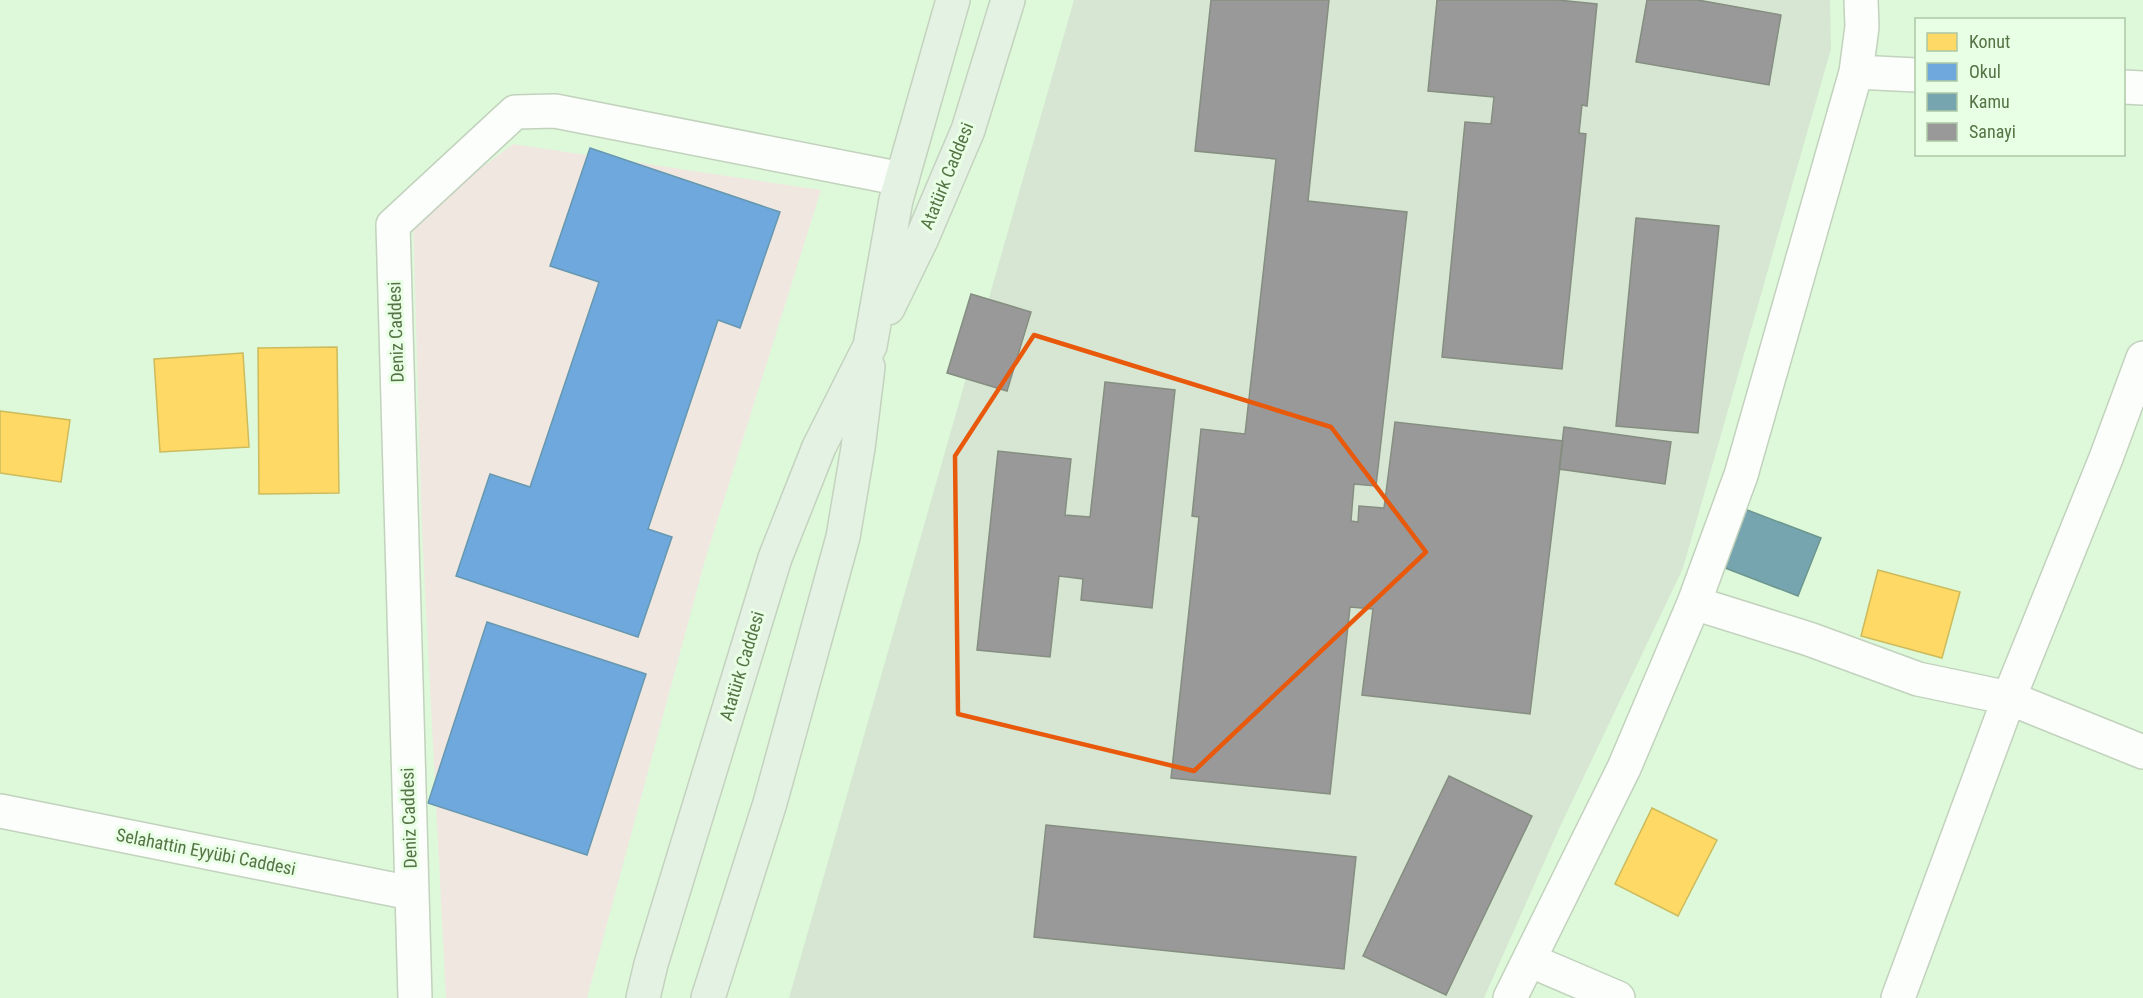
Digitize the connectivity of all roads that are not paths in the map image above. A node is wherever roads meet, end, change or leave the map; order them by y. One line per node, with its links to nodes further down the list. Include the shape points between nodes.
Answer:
1 (953, 0): 8 (main road, Atatürk Caddesi)
2 (1008, 0): 9 (main road, Atatürk Caddesi, via 968,130)
3 (1861, 0): 4 (street)
4 (1856, 72): 5 (street); 11 (street, via 1741,475)
5 (1915, 75)
6 (2125, 87): 7 (street)
7 (2143, 88)
8 (902, 179): 9 (main road, Atatürk Caddesi); 15 (street, Deniz Caddesi, via 555,111 515,112 393,225)
9 (870, 346): 19 (main road, Atatürk Caddesi, via 819,447 775,558); 20 (main road, Atatürk Caddesi, via 843,537 770,803)
10 (2143, 358): 12 (street)
11 (1694, 603): 12 (street, via 1918,679); 16 (street, via 1624,768)
12 (2009, 698): 13 (street); 17 (street)
13 (2143, 752)
14 (0, 812): 15 (street, Selahattin Eyyübi Caddesi)
15 (411, 893): 18 (street, Deniz Caddesi)
16 (1529, 960): 21 (street); 22 (street)
17 (1908, 995)
18 (415, 998)
19 (644, 998)
20 (708, 998)
21 (1510, 998)
22 (1618, 998)

